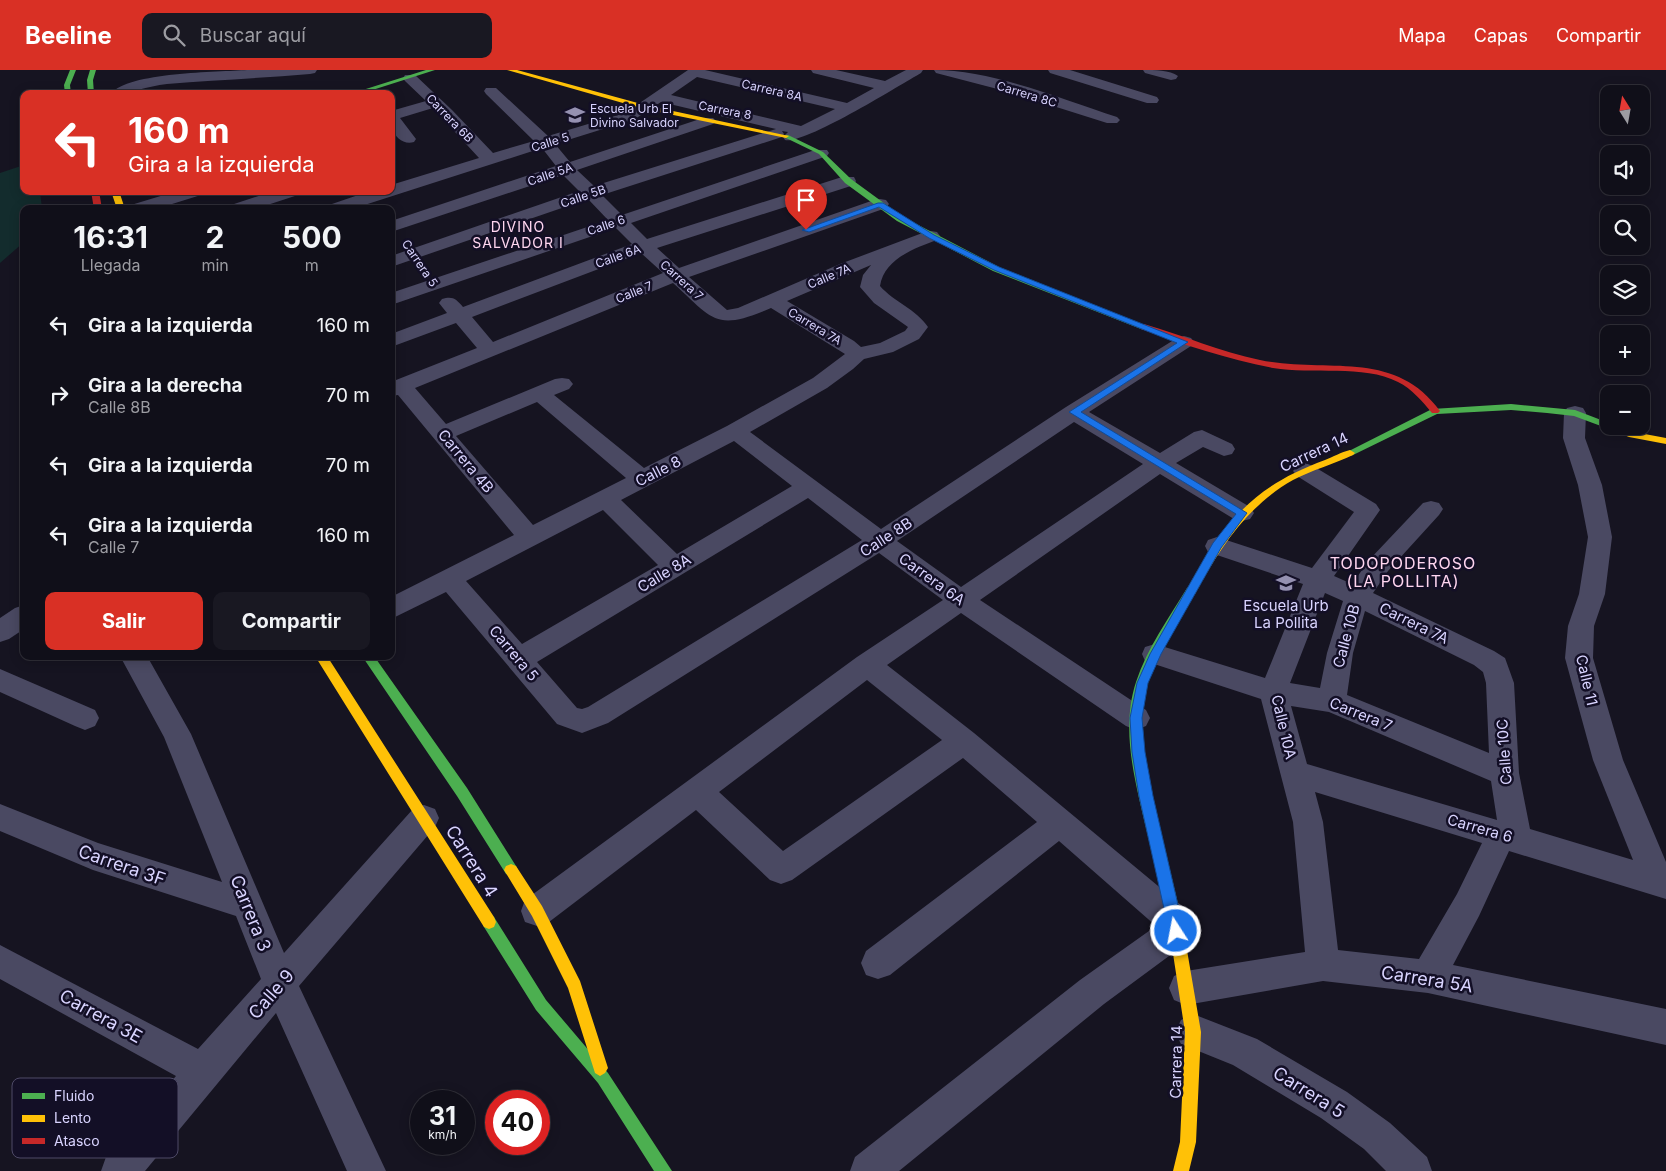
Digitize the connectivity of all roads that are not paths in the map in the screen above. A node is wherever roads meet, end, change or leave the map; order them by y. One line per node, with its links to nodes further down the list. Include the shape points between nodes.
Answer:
1 (73, 70): 19 (street)
2 (93, 70): 20 (street)
3 (310, 70): 11 (street)
4 (432, 70): 14 (street)
5 (510, 70): 27 (street, Carrera 8)
6 (818, 70): 16 (street)
7 (916, 70): 16 (street, Calle 5B)
8 (941, 70): 18 (street, Carrera 8C)
9 (1056, 70): 18 (street); 25 (street)
10 (1150, 70): 13 (street)
11 (259, 71): 15 (street); 17 (street)
12 (696, 71): 24 (street, Calle 5); 28 (street, Carrera 8A)
13 (1171, 76)
14 (410, 78): 22 (street); 26 (street, Carrera 6B)
15 (166, 80): 21 (street)
16 (886, 86): 28 (street, Calle 5B)
17 (270, 87)
18 (1014, 89): 30 (street, Carrera 8C)
19 (68, 90)
20 (91, 90)
21 (124, 90)
22 (367, 90)
23 (491, 91): 35 (street, Carrera 7)
24 (659, 97): 27 (street, Calle 5); 33 (street)
25 (1152, 100)
26 (436, 102): 29 (street); 37 (street, Carrera 6B)
27 (644, 107): 32 (street, Carrera 8); 35 (street, Calle 5, via 630,116)
28 (849, 108): 33 (street, Calle 5B)
29 (395, 115)
30 (1112, 120)
31 (395, 121): 34 (street)
32 (708, 121): 33 (street, Carrera 8); 38 (street, Calle 5A)
33 (790, 134): 36 (street, Carrera 8); 41 (street, Calle 5B)
34 (408, 139)
35 (546, 143): 37 (street, Calle 5); 38 (street, Carrera 7)
36 (821, 153): 39 (street, Carrera 8); 49 (street, Calle 6)
37 (489, 159): 40 (street, Calle 5)
38 (566, 168): 41 (street, Carrera 7); 50 (street, Calle 5A)
39 (848, 181): 45 (street, Carrera 8); 53 (street, Calle 6A)
40 (395, 191)
41 (590, 193): 49 (street, Carrera 7); 55 (street, Calle 5B)
42 (182, 195): 46 (street)
43 (280, 195): 47 (street)
44 (383, 195): 48 (street, Calle 5)
45 (880, 204): 52 (street, Carrera 8); 57 (street, Calle 7)
46 (150, 205)
47 (249, 205)
48 (349, 205)
49 (620, 220): 53 (street, Carrera 7); 58 (street, Calle 6)
50 (395, 224)
51 (395, 229): 55 (street, Carrera 5)
52 (931, 236): 54 (street, Calle 7A); 64 (street, Carrera 8, via 996,268)
53 (644, 246): 57 (street, Carrera 7); 61 (street, Calle 6A)
54 (898, 249): 60 (street, Calle 7A); 66 (street, via 872,275 870,287 918,327 912,336 886,348)
55 (415, 254): 56 (street, Calle 5B); 58 (street, Carrera 5)
56 (395, 261)
57 (676, 275): 62 (street, Carrera 7, via 719,314); 65 (street, Calle 7)
58 (433, 284): 59 (street, Calle 6); 61 (street, Carrera 5)
59 (395, 298)
60 (772, 301): 62 (street, Calle 7A); 66 (street, Carrera 7A, via 847,345)
61 (459, 315): 63 (street, Calle 6A); 65 (street, Carrera 5)
62 (727, 316)
63 (395, 339)
64 (1184, 342): 70 (street, Carrera 8, via 1278,366 1367,372 1394,378 1419,392); 71 (street, Calle 8B)
65 (489, 350): 68 (street, Calle 7)
66 (856, 354): 74 (street, Calle 8, via 820,383)
67 (562, 384): 69 (street)
68 (396, 388): 75 (street, Carrera 4B)
69 (539, 393): 75 (street); 81 (street)
70 (1435, 411): 72 (street, Carrera 14, via 1511,408); 80 (street, Carrera 14)
71 (1074, 412): 79 (street); 87 (street, Calle 8B)
72 (1575, 413): 73 (street, Carrera 14); 118 (street, Calle 11, via 1574,438 1590,485 1600,537 1592,594 1581,626 1579,658 1608,760)
73 (1600, 423)
74 (735, 432): 81 (street, Calle 8); 82 (street, Carrera 6A)
75 (443, 433): 86 (street, Carrera 4B)
76 (1638, 435): 77 (street, Carrera 14)
77 (1666, 440)
78 (1224, 449): 79 (street, via 1202,437)
79 (1159, 464): 85 (street); 93 (street)
80 (1305, 471): 85 (street, Carrera 14, via 1284,481); 91 (street, Calle 10A, via 1368,510)
81 (642, 479): 83 (street, Calle 8)
82 (808, 487): 87 (street, Carrera 6A); 89 (street, Calle 8A)
83 (605, 498): 86 (street, Calle 8); 89 (street)
84 (1431, 508): 92 (street, Calle 10B, via 1379,565)
85 (1242, 513): 88 (street, Carrera 14)
86 (530, 537): 90 (street, Calle 8)
87 (880, 541): 93 (street, Carrera 6A); 109 (street, Calle 8B, via 598,715)
88 (1217, 546): 91 (street, Carrera 7A); 97 (street, Carrera 14)
89 (675, 567): 98 (street, Calle 8A)
90 (450, 578): 94 (street, Calle 8); 98 (street, Carrera 5)
91 (1318, 579): 92 (street, Carrera 7A); 105 (street, Calle 10A)
92 (1357, 596): 103 (street, Carrera 7A); 106 (street, Calle 10B, via 1340,653)
93 (961, 600): 102 (street); 108 (street, Carrera 6A)
94 (395, 607)
95 (20, 618): 96 (street)
96 (0, 632)
97 (1156, 654): 105 (street, Carrera 7); 108 (street, Carrera 14, via 1142,683)
98 (519, 659): 109 (street, Carrera 5, via 567,716)
99 (135, 660): 119 (street, Carrera 3, via 177,734)
100 (324, 660): 115 (street, Carrera 4)
101 (371, 660): 120 (street, Carrera 4, via 462,792)
102 (867, 665): 110 (street); 113 (street)
103 (1495, 666): 112 (street, Calle 10C, via 1500,683)
104 (0, 680): 107 (street)
105 (1273, 692): 106 (street, Carrera 7); 111 (street, Calle 10A)
106 (1332, 701): 112 (street, Carrera 7)
107 (85, 718)
108 (1136, 718): 121 (street, Carrera 14, via 1146,796)
109 (582, 721)
110 (964, 741): 113 (street, via 781,870); 116 (street)
111 (1295, 773): 117 (street, Carrera 6); 124 (street, Calle 10A, via 1308,822)
112 (1504, 773): 117 (street, Calle 10C)
113 (698, 792): 120 (street)
114 (0, 817): 119 (street, Carrera 3F, via 93,856)
115 (424, 818): 126 (street, Calle 9); 131 (street, Carrera 4, via 541,1005)
116 (1060, 822): 121 (street); 123 (street)
117 (1509, 837): 118 (street, Carrera 6); 125 (street)
118 (1662, 882)
119 (248, 904): 126 (street, Carrera 3)
120 (537, 910): 131 (street, Carrera 4, via 575,986)
121 (1176, 926): 127 (street, Carrera 14); 137 (street)
122 (0, 961): 130 (street, Carrera 3E)
123 (878, 963)
124 (1323, 965): 125 (street, Carrera 5A); 127 (street, Carrera 5A)
125 (1428, 976): 128 (street, Carrera 5A)
126 (280, 984): 130 (street, Calle 9); 135 (street, Carrera 3)
127 (1186, 988): 129 (street, Carrera 14)
128 (1666, 1026)
129 (1193, 1032): 138 (street, Carrera 14, via 1188,1142); 139 (street, Carrera 5, via 1244,1052 1334,1105 1377,1136)
130 (203, 1072): 132 (street, Calle 9)
131 (603, 1078): 136 (street, Carrera 4)
132 (178, 1102)
133 (131, 1158): 134 (street, Calle 9)
134 (120, 1171)
135 (367, 1171)
136 (664, 1171)
137 (869, 1171)
138 (1182, 1171)
139 (1413, 1171)

